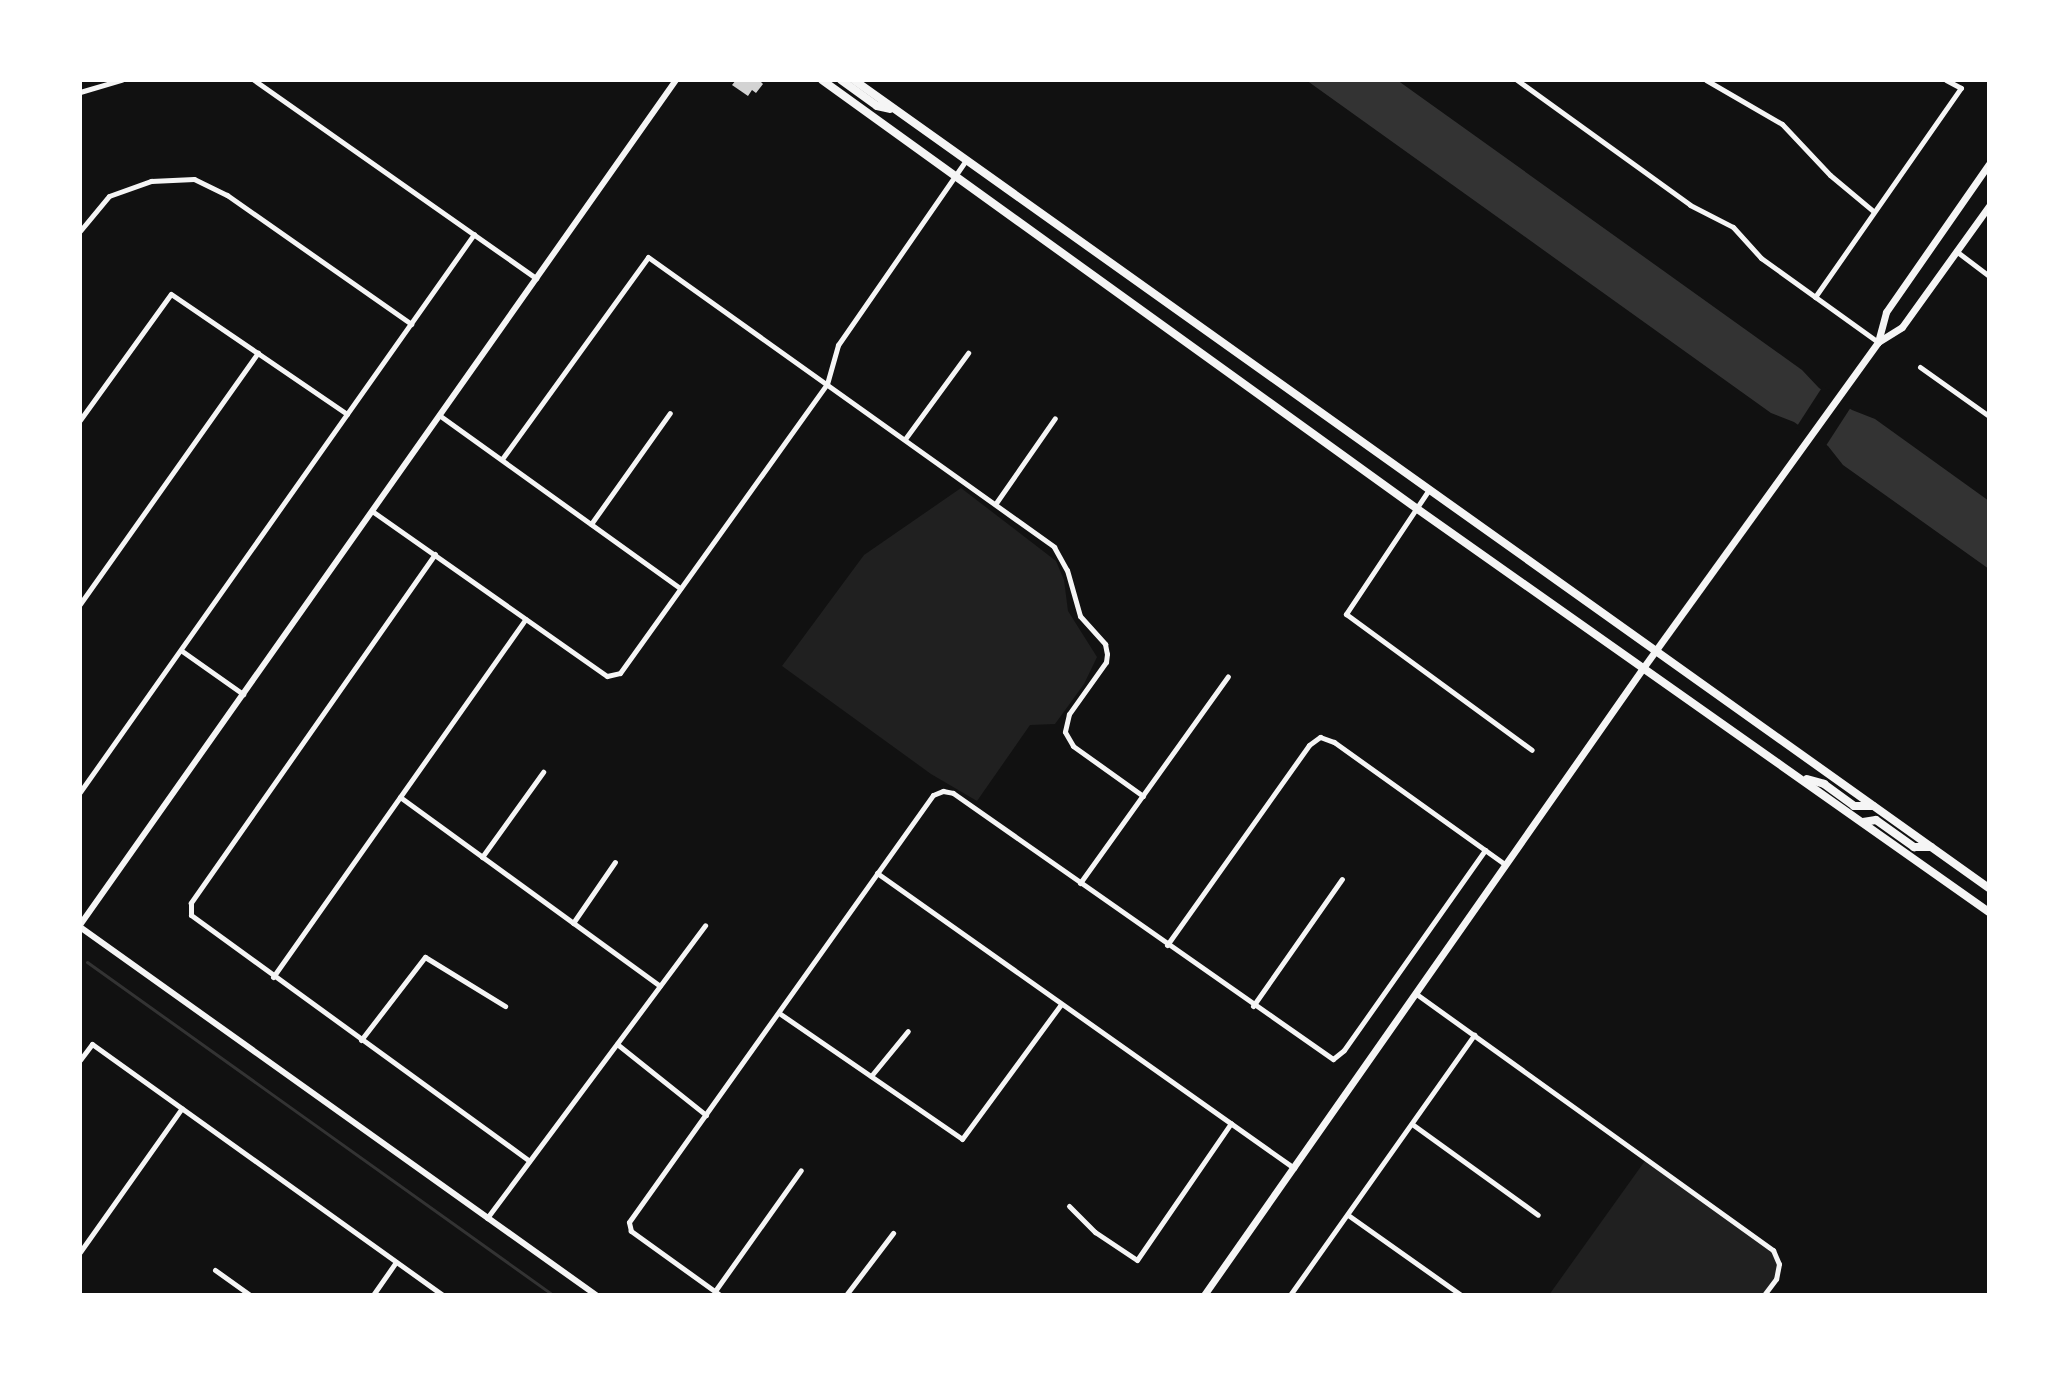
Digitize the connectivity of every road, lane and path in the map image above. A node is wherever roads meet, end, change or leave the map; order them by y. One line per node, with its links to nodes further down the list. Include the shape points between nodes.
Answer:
1 (121, 80): 10 (street)
2 (254, 80): 18 (street)
3 (676, 80): 21 (street)
4 (841, 80): 11 (main road, via 877,106)
5 (854, 80): 11 (main road)
6 (1517, 80): 22 (street, via 1690,205 1733,227 1761,258)
7 (1706, 80): 16 (street, via 1782,124)
8 (1946, 80): 16 (street, via 1961,88)
9 (826, 81): 14 (main road)
10 (80, 92)
11 (899, 112): 12 (main road)
12 (966, 160): 14 (street); 37 (main road)
13 (1989, 164): 24 (main road, via 1886,312)
14 (954, 177): 28 (street, via 838,345); 39 (main road)
15 (1989, 206): 19 (main road)
16 (1873, 211): 22 (street)
17 (80, 231): 23 (street, via 109,196 151,181 194,179 227,195)
18 (474, 234): 21 (street); 23 (street)
19 (1956, 251): 20 (street); 24 (main road, via 1902,327)
20 (1989, 276)
21 (536, 278): 31 (street)
22 (1815, 297): 24 (street)
23 (411, 324): 30 (street)
24 (1878, 342): 47 (main road)
25 (258, 353): 30 (street); 34 (street, via 171,294); 44 (street)
26 (968, 353): 35 (street)
27 (1920, 367): 32 (street)
28 (827, 384): 35 (street); 36 (street, via 648,257); 43 (street)
29 (670, 413): 41 (street)
30 (347, 414): 46 (street)
31 (439, 415): 36 (street); 40 (street)
32 (1989, 416)
33 (1055, 418): 38 (street)
34 (80, 420)
35 (905, 439): 38 (street)
36 (502, 459): 41 (street)
37 (1428, 491): 39 (street); 47 (main road)
38 (996, 503): 55 (street, via 1043,536 1063,560 1080,616 1105,644 1107,654 1069,714 1065,732 1073,746)
39 (1416, 508): 48 (main road); 51 (street, via 1346,614)
40 (372, 511): 42 (street); 50 (street)
41 (591, 524): 43 (street)
42 (435, 554): 45 (street); 74 (street, via 191,903 191,915)
43 (680, 588): 45 (street, via 613,677)
44 (80, 604)
45 (526, 619): 56 (street)
46 (182, 651): 50 (street); 54 (street)
47 (1655, 652): 48 (main road); 57 (main road)
48 (1643, 668): 53 (main road); 63 (main road)
49 (1228, 676): 55 (street)
50 (243, 694): 72 (street)
51 (1532, 750)
52 (543, 772): 61 (street)
53 (1797, 776): 57 (main road, via 1824,784 1854,806); 58 (main road)
54 (80, 792)
55 (1143, 796): 66 (street)
56 (400, 797): 61 (street); 74 (street)
57 (1874, 806): 59 (main road)
58 (1862, 822): 59 (main road, via 1876,820 1914,847); 69 (main road)
59 (1931, 847): 67 (main road)
60 (1485, 850): 63 (street); 73 (street, via 1320,737 1309,745); 79 (street, via 1340,1056 1328,1057)
61 (482, 857): 70 (street)
62 (615, 862): 70 (street)
63 (1506, 865): 76 (main road)
64 (877, 873): 66 (street, via 929,800 943,791); 77 (street); 80 (street)
65 (1342, 879): 79 (street)
66 (1080, 883): 73 (street)
67 (1989, 888)
68 (1989, 899): 69 (street)
69 (1986, 910)
70 (573, 923): 75 (street)
71 (705, 925): 75 (street)
72 (80, 926): 97 (street)
73 (1167, 945): 79 (street)
74 (273, 977): 83 (street)
75 (660, 986): 84 (street)
76 (1415, 993): 82 (street); 92 (main road)
77 (1061, 1004): 86 (street, via 962,1139); 89 (street)
78 (505, 1006): 83 (street, via 425,957)
79 (1253, 1006)
80 (779, 1013): 86 (street); 88 (street)
81 (908, 1031): 86 (street)
82 (1474, 1035): 90 (street); 111 (street, via 1773,1250 1779,1264)
83 (361, 1040): 91 (street)
84 (617, 1044): 88 (street); 91 (street)
85 (80, 1060): 87 (street, via 92,1044)
86 (871, 1076)
87 (182, 1108): 99 (street); 100 (street)
88 (706, 1115): 102 (street, via 629,1222 631,1231)
89 (1231, 1123): 92 (street); 94 (street, via 1137,1260 1095,1232)
90 (1412, 1124): 95 (street); 96 (street)
91 (529, 1161): 97 (street)
92 (1294, 1168): 108 (main road)
93 (801, 1170): 102 (street)
94 (1069, 1206)
95 (1348, 1215): 109 (street); 110 (street)
96 (1538, 1215)
97 (487, 1218): 106 (street)
98 (893, 1233): 107 (street)
99 (80, 1252)
100 (396, 1262): 104 (street); 105 (street)
101 (215, 1270): 103 (street)
102 (717, 1293)
103 (250, 1295)
104 (373, 1295)
105 (442, 1295)
106 (596, 1295)
107 (846, 1295)
108 (1204, 1295)
109 (1290, 1295)
110 (1461, 1295)
111 (1764, 1295)

